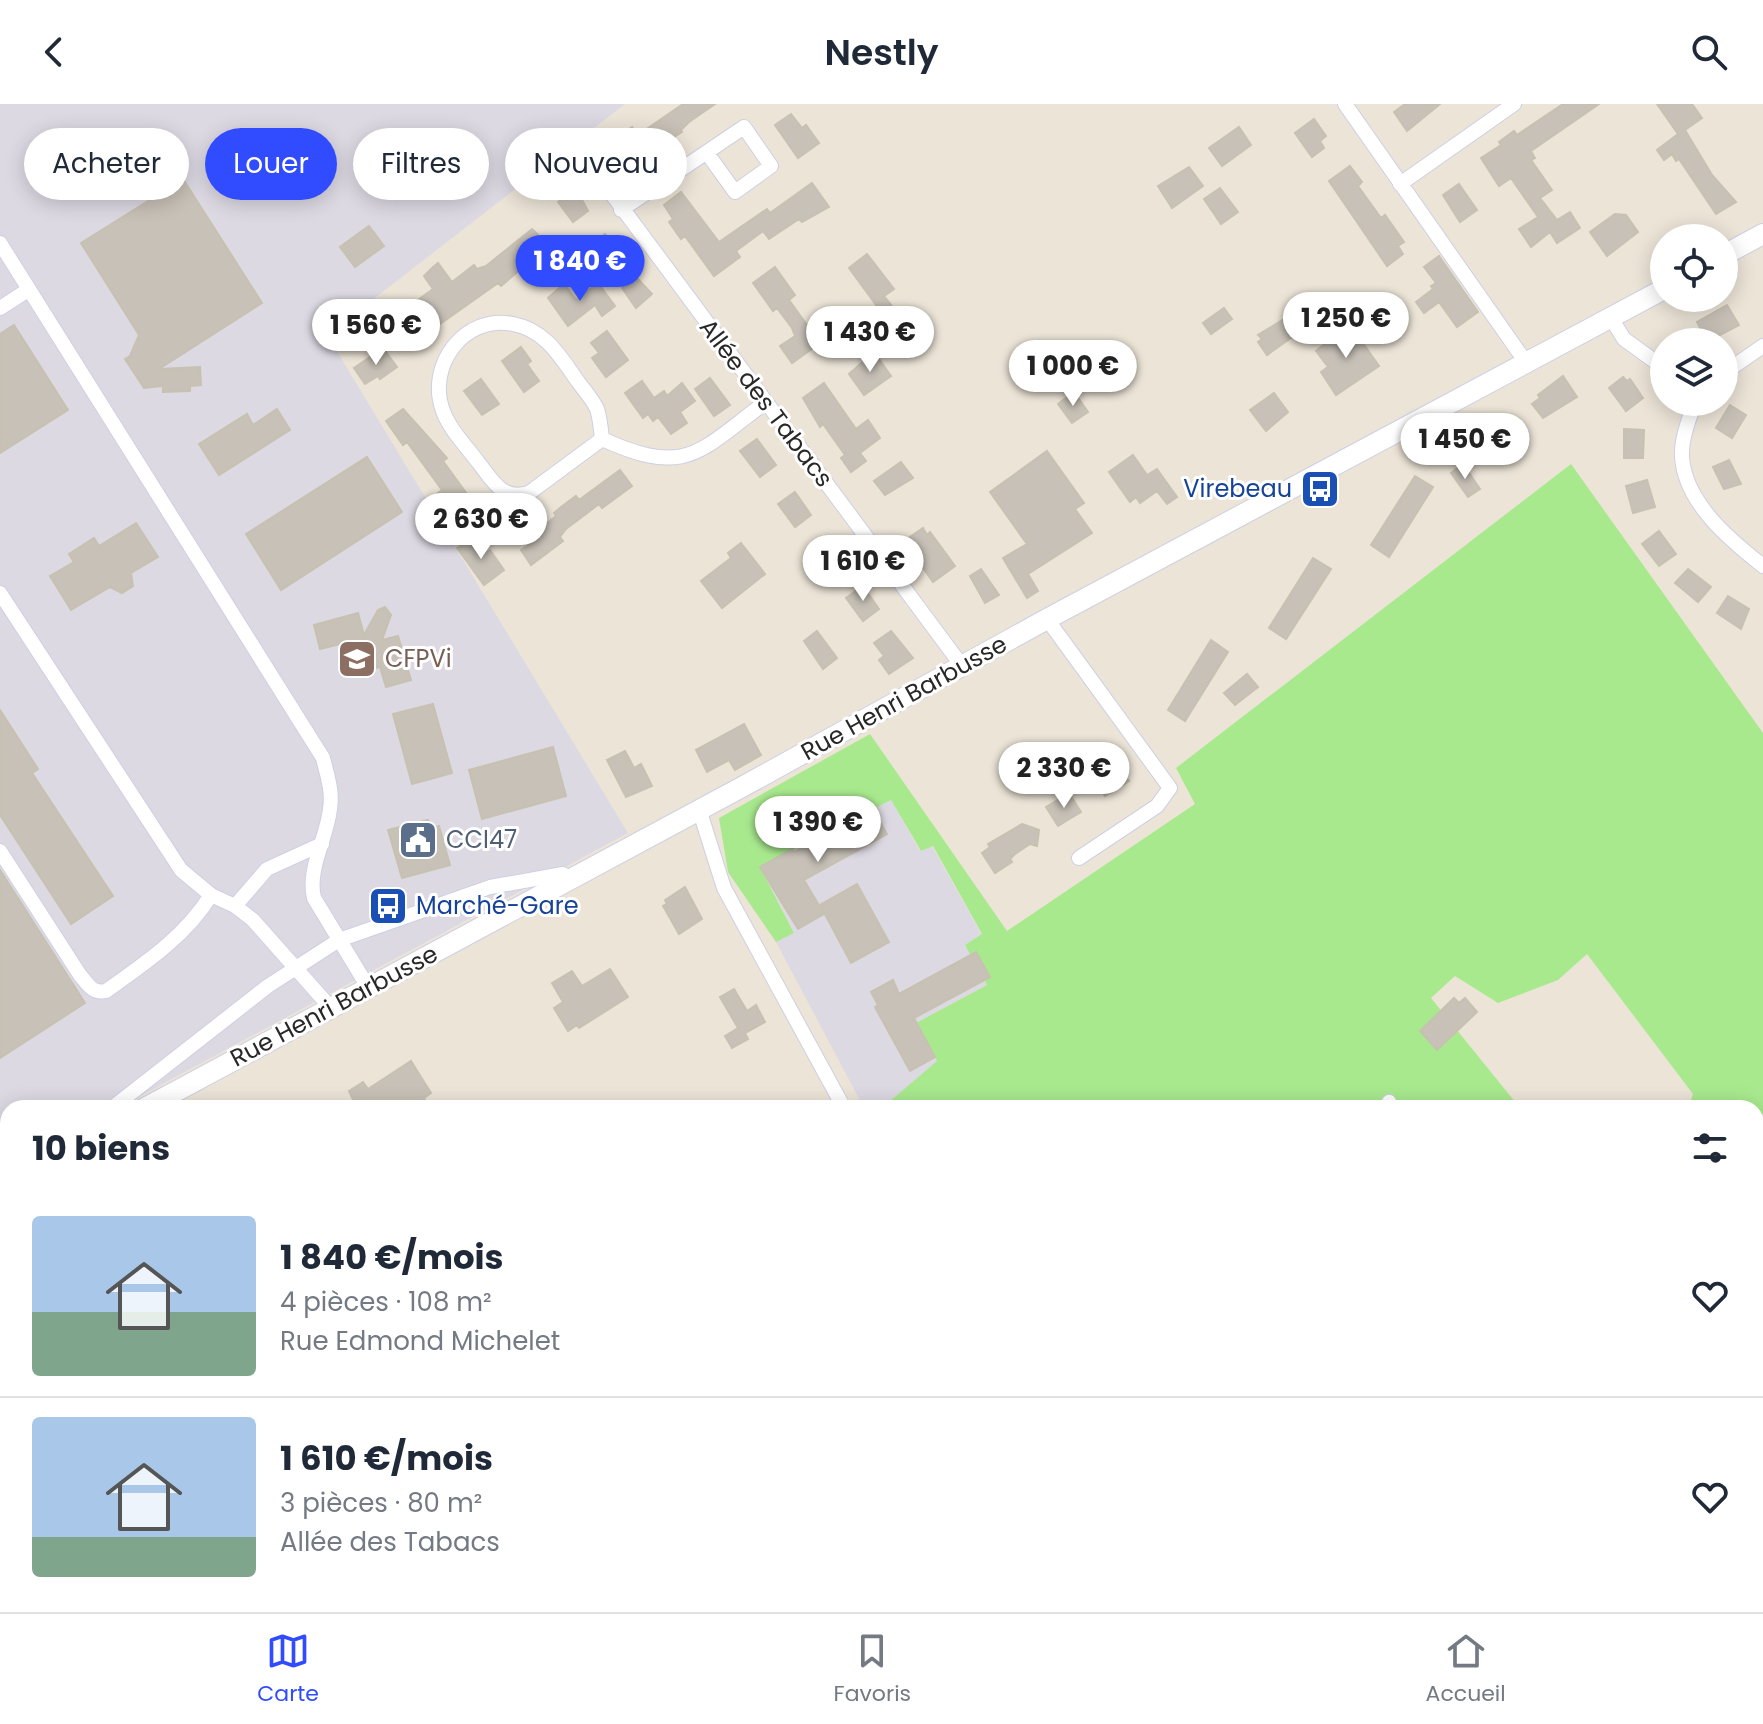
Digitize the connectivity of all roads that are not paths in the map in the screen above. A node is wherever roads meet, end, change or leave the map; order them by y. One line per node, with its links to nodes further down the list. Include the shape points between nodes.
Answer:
1 (1345, 104): 4 (street)
2 (1514, 104): 4 (street)
3 (707, 153): 3 (street, via 744,127 771,166 735,192); 6 (street)
4 (1400, 184): 16 (street)
5 (614, 200): 6 (street, Allée des Tabacs)
6 (621, 210): 18 (street, Allée des Tabacs)
7 (1763, 234): 9 (main road)
8 (0, 243): 10 (street)
9 (1738, 247)
10 (28, 290): 12 (street); 26 (street, via 323,758 331,788)
11 (1650, 297): 13 (main road, Rue Henri Barbusse)
12 (0, 308)
13 (1611, 318): 15 (street, via 1624,339); 16 (main road, Rue Henri Barbusse)
14 (1763, 346): 17 (street)
15 (1650, 358)
16 (1525, 361): 23 (main road, Rue Henri Barbusse)
17 (1738, 363)
18 (766, 402): 20 (street, via 692,456 668,459 634,453); 24 (street, Allée des Tabacs)
19 (1690, 416): 21 (street, via 1682,456 1687,481 1727,538)
20 (602, 439): 20 (street, via 596,407 540,334 510,323 485,325 446,353 440,372 442,409 499,490 517,497 529,493)
21 (1763, 566)
22 (0, 593): 30 (street, via 181,870)
23 (1047, 619): 24 (main road, Rue Henri Barbusse); 28 (street, via 1170,788 1157,806)
24 (962, 666): 25 (main road, Rue Henri Barbusse)
25 (699, 809): 29 (main road, Rue Henri Barbusse); 38 (street, via 724,888)
26 (322, 844): 31 (street, via 267,869); 32 (street, via 311,884)
27 (0, 851): 30 (street, via 80,975 100,993 164,949)
28 (1079, 858)
29 (568, 880): 32 (street, via 563,874 550,875 490,887); 34 (main road, Rue Henri Barbusse)
30 (211, 895): 31 (street)
31 (235, 906): 33 (street)
32 (339, 940): 33 (street); 34 (street)
33 (296, 966): 35 (street); 36 (street)
34 (368, 987): 35 (main road, Rue Henri Barbusse)
35 (330, 1007): 37 (main road, Rue Henri Barbusse)
36 (122, 1100)
37 (160, 1100)
38 (840, 1100)

